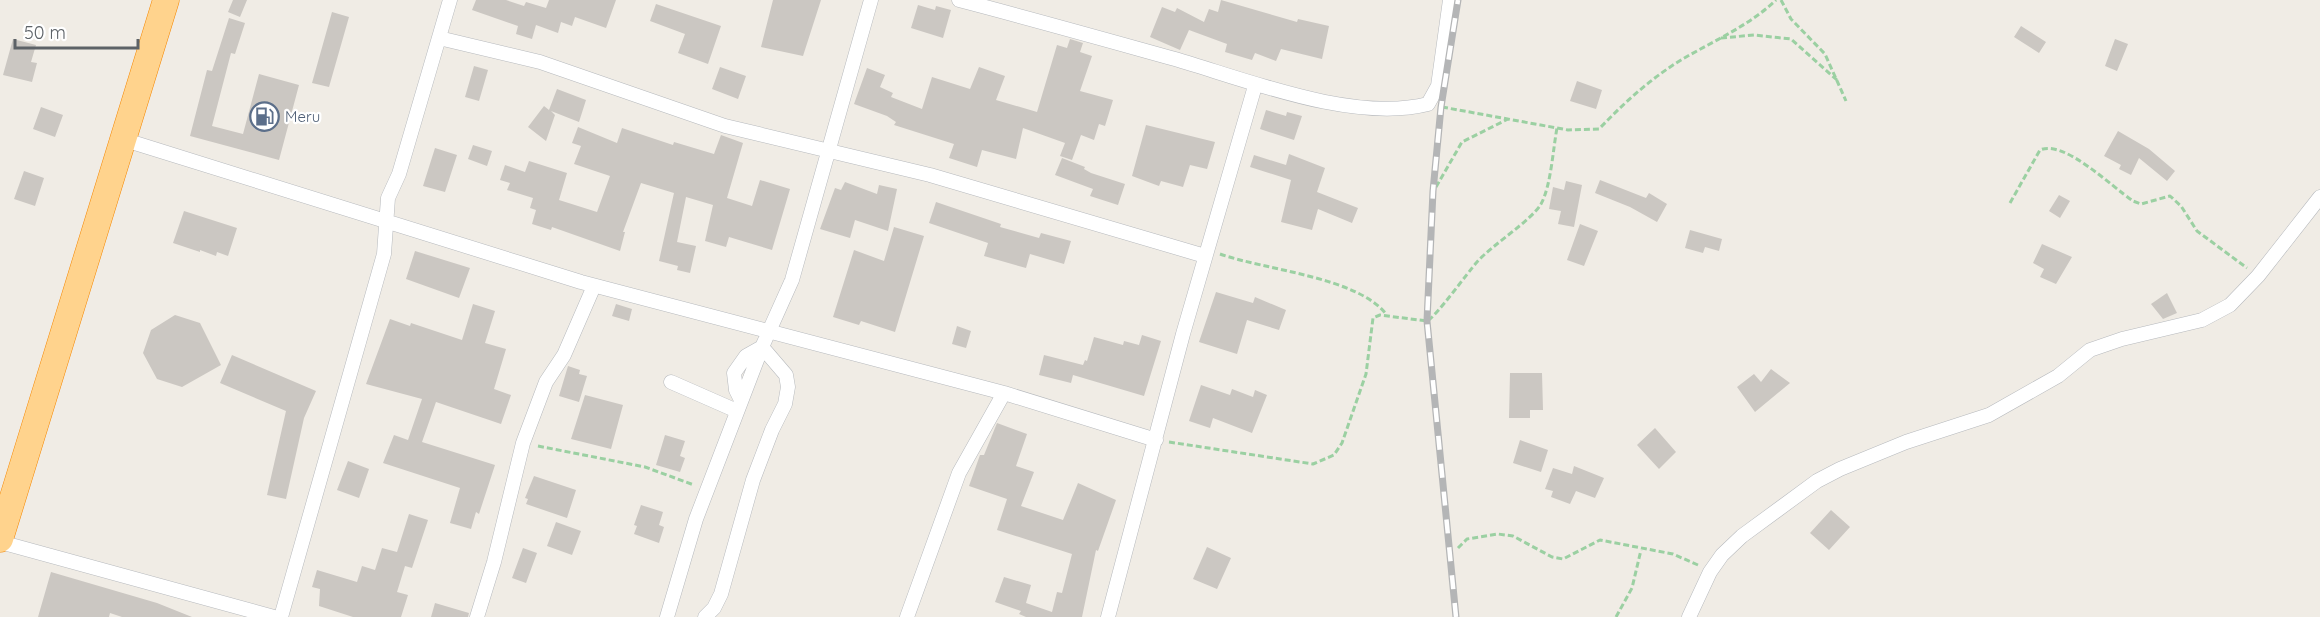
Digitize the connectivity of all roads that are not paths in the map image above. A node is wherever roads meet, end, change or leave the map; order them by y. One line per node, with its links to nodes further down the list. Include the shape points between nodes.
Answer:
1 (166, 0): 8 (highway)
2 (450, 0): 6 (street)
3 (871, 0): 9 (street)
4 (959, 0): 7 (street, via 1185,62)
5 (1450, 0): 7 (street, via 1438,86 1428,104 1384,109)
6 (439, 38): 9 (street, via 540,62 725,126); 11 (street)
7 (1255, 86): 12 (street)
8 (122, 139): 11 (street); 20 (highway)
9 (828, 150): 12 (street); 14 (street, via 792,280)
10 (2320, 197): 28 (street, via 2230,305 2202,320 2090,350 2058,376 1989,415 1906,442 1824,477 1722,555)
11 (384, 221): 13 (street); 22 (street, via 384,254)
12 (1206, 253): 19 (street)
13 (594, 286): 14 (street); 23 (street, via 564,355 546,382 523,443)
14 (768, 331): 15 (street); 17 (street)
15 (762, 347): 18 (street); 25 (street, via 786,375 785,404 753,480 722,594)
16 (671, 382): 18 (street)
17 (1004, 393): 19 (street); 26 (street, via 959,473)
18 (739, 406): 24 (street, via 684,555)
19 (1156, 440): 27 (street)
20 (0, 541): 21 (street)
21 (274, 617)
22 (281, 617)
23 (477, 617)
24 (668, 617)
25 (705, 617)
26 (907, 617)
27 (1108, 617)
28 (1689, 617)

